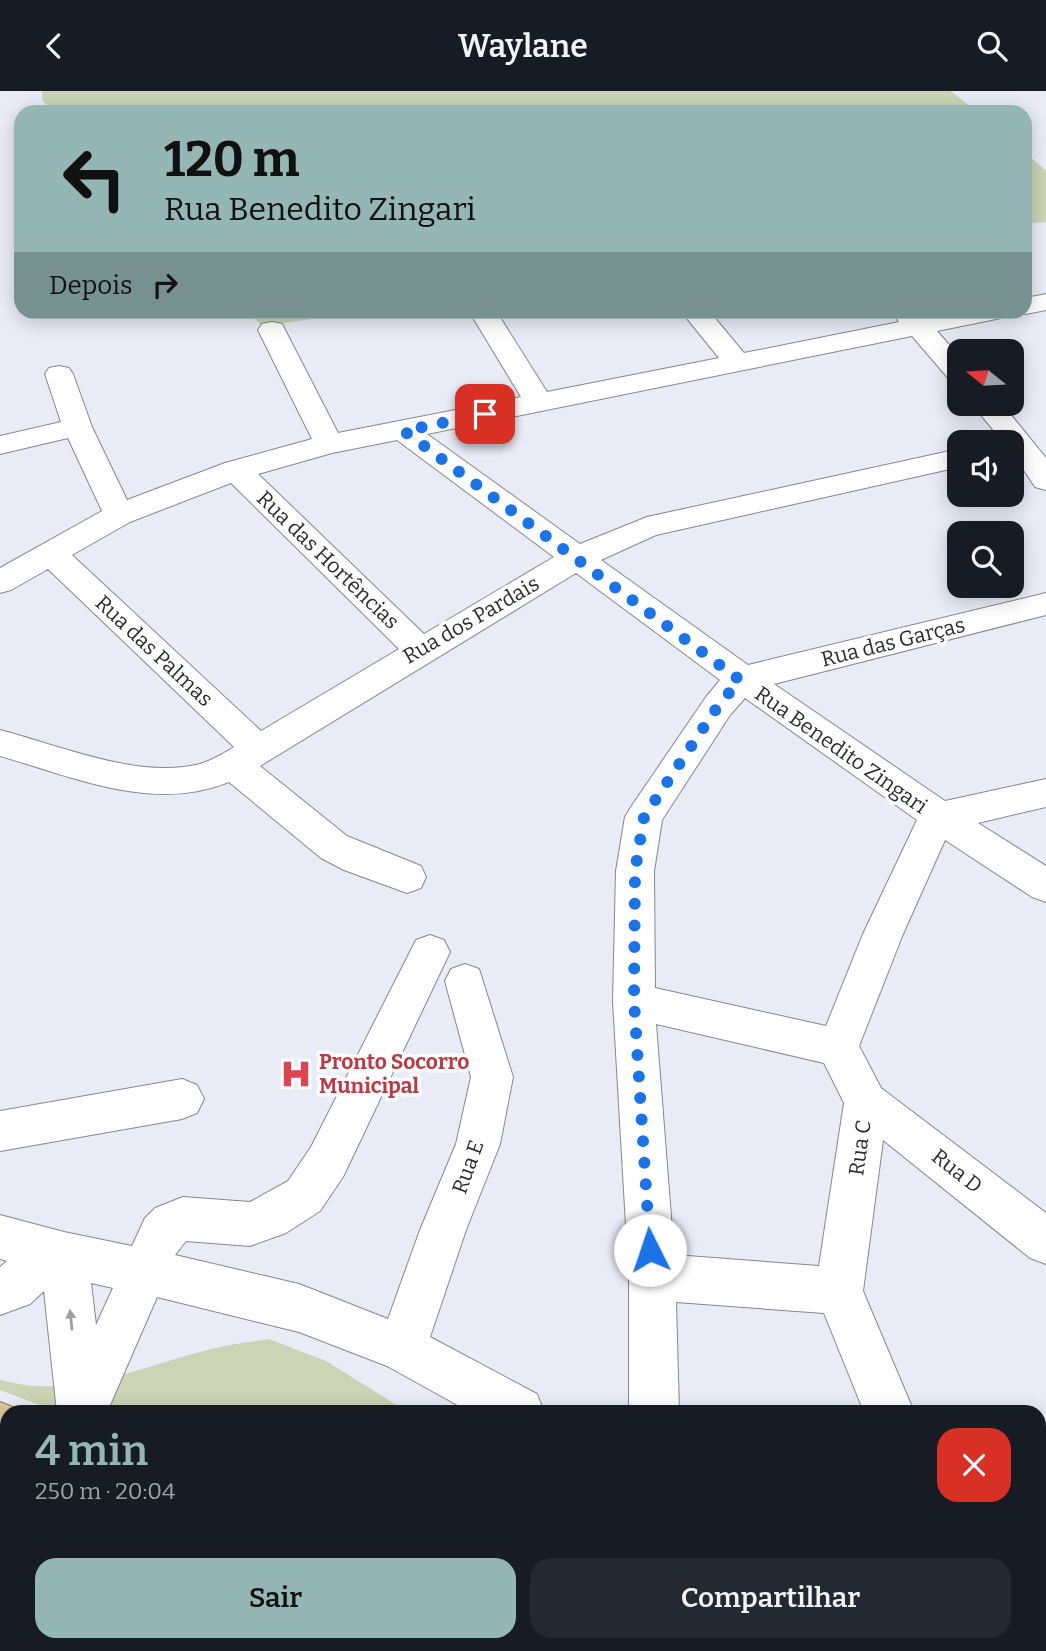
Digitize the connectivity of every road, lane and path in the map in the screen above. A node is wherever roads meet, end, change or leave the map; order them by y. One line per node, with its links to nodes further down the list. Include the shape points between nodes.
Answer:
1 (487, 319): 8 (street)
2 (701, 319): 6 (street)
3 (911, 319): 5 (street); 6 (street)
4 (272, 330): 11 (street)
5 (947, 360)
6 (738, 363): 8 (street)
7 (59, 374): 9 (street)
8 (539, 402): 10 (street)
9 (78, 427): 12 (street); 17 (street)
10 (404, 431): 11 (street); 19 (street, Rua Benedito Zingari)
11 (329, 444): 15 (street)
12 (0, 445)
13 (1024, 454): 16 (street)
14 (947, 461): 19 (street, Rua dos Pardais, via 647,527)
15 (236, 470): 17 (street); 22 (street, Rua das Hortências)
16 (1046, 480)
17 (119, 515): 18 (street)
18 (51, 554): 20 (street); 25 (street, Rua das Palmas)
19 (577, 558): 22 (street, Rua dos Pardais); 23 (street, Rua Benedito Zingari)
20 (0, 582)
21 (1046, 604): 23 (street, Rua das Garças)
22 (420, 649): 25 (street, Rua dos Pardais)
23 (740, 680): 27 (street, Rua Benedito Zingari); 32 (street, via 644,817 635,871)
24 (0, 743): 25 (street, Rua dos Pardais, via 123,776 164,781 201,778)
25 (245, 757): 28 (street, Rua das Palmas, via 334,847)
26 (1046, 793): 27 (street)
27 (937, 817): 29 (street, Rua Benedito Zingari); 33 (street)
28 (407, 877)
29 (1046, 886)
30 (430, 952): 40 (street, via 327,1162 304,1196 250,1224 183,1219 171,1224)
31 (465, 981): 44 (street, Rua E, via 492,1077 478,1144)
32 (634, 1001): 33 (street); 41 (street)
33 (838, 1047): 35 (street, Rua C)
34 (181, 1099): 36 (street)
35 (866, 1102): 38 (street, Rua D); 42 (street, Rua C)
36 (0, 1131)
37 (0, 1237): 39 (street)
38 (1046, 1242)
39 (59, 1254): 40 (street); 43 (street); 45 (street, one-way to 39)
40 (144, 1273): 44 (street, via 299,1308); 46 (street)
41 (652, 1277): 42 (street); 48 (street)
42 (839, 1290): 49 (street)
43 (0, 1292)
44 (402, 1347): 47 (street)
45 (81, 1405)
46 (85, 1405)
47 (506, 1405)
48 (654, 1405)
49 (886, 1405)

